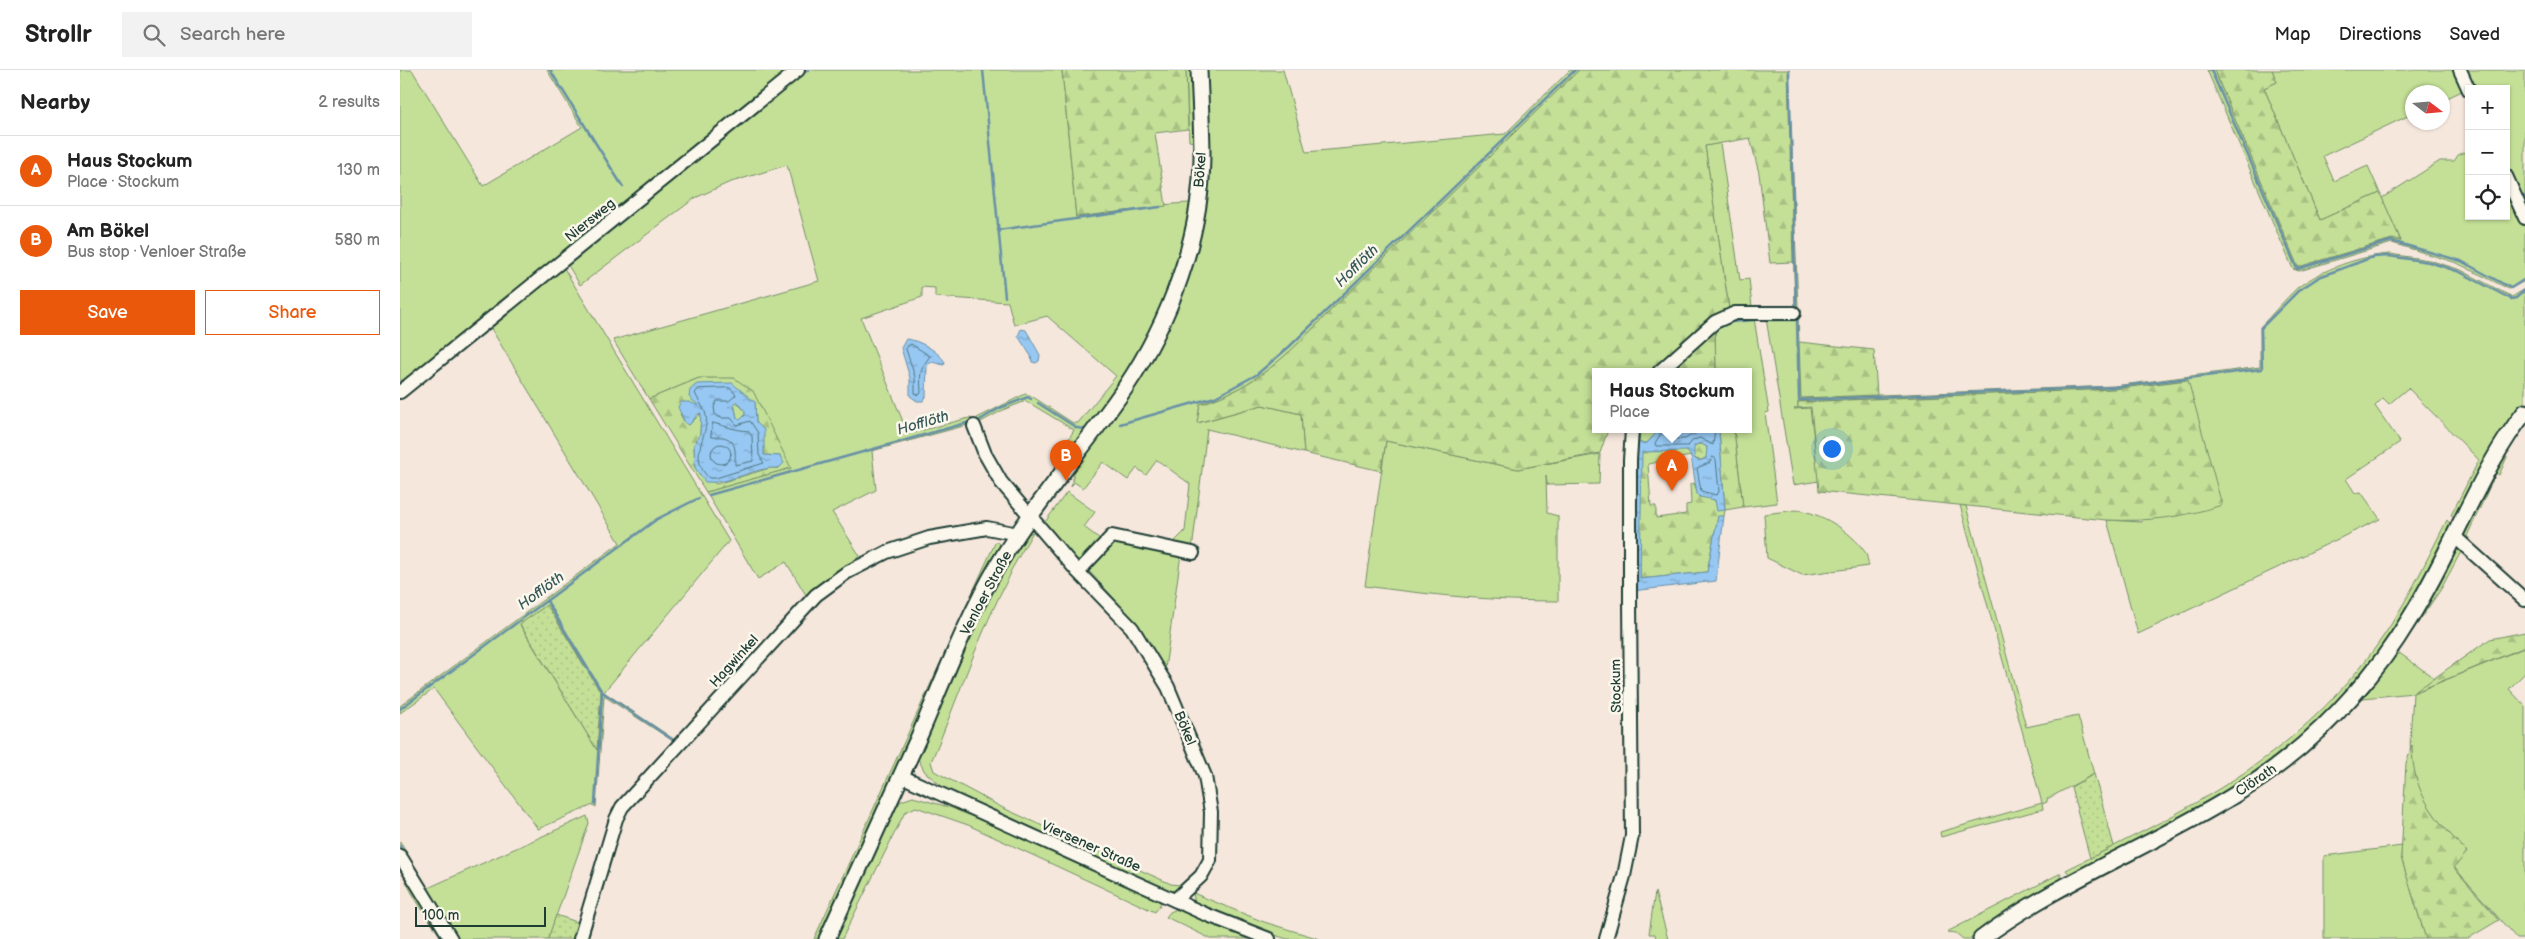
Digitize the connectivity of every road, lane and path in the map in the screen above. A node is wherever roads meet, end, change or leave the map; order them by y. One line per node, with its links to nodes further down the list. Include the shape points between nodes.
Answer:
1 (798, 70): 10 (street, Niersweg)
2 (1199, 70): 7 (main road, Bökel, via 1202,159 1196,214)
3 (2460, 70): 4 (street)
4 (2467, 85)
5 (2510, 185): 6 (street)
6 (2525, 218)
7 (1183, 269): 14 (main road, Venloer Straße, via 1165,317 1144,358)
8 (1794, 313): 9 (street, via 1735,313 1715,322)
9 (1663, 368)
10 (400, 392)
11 (2525, 412): 16 (main road, Clörath, via 2490,464)
12 (974, 426): 14 (street, Bökel, via 994,473)
13 (1632, 433): 27 (street, Stockum, via 1632,836)
14 (1030, 518): 15 (main road, Venloer Straße); 18 (street, Bökel)
15 (1018, 534): 20 (main road, Venloer Straße, via 965,630); 24 (street, Hagwinkel, via 987,528 929,538 878,556 846,573 816,595 622,807)
16 (2454, 536): 19 (street); 28 (main road, Clörath, via 2417,606 2382,660 2320,730 2277,767 2177,828 2015,913)
17 (1193, 553): 18 (street, via 1112,536)
18 (1078, 572): 22 (street, Bökel, via 1132,628 1168,687 1205,776 1211,812 1210,860 1200,876)
19 (2525, 600)
20 (901, 776): 22 (street, Viersener Straße); 25 (main road, Venloer Straße)
21 (400, 856): 23 (street)
22 (1176, 900): 26 (street, Viersener Straße)
23 (451, 939)
24 (580, 939)
25 (827, 939)
26 (1269, 939)
27 (1606, 939)
28 (1981, 939)

